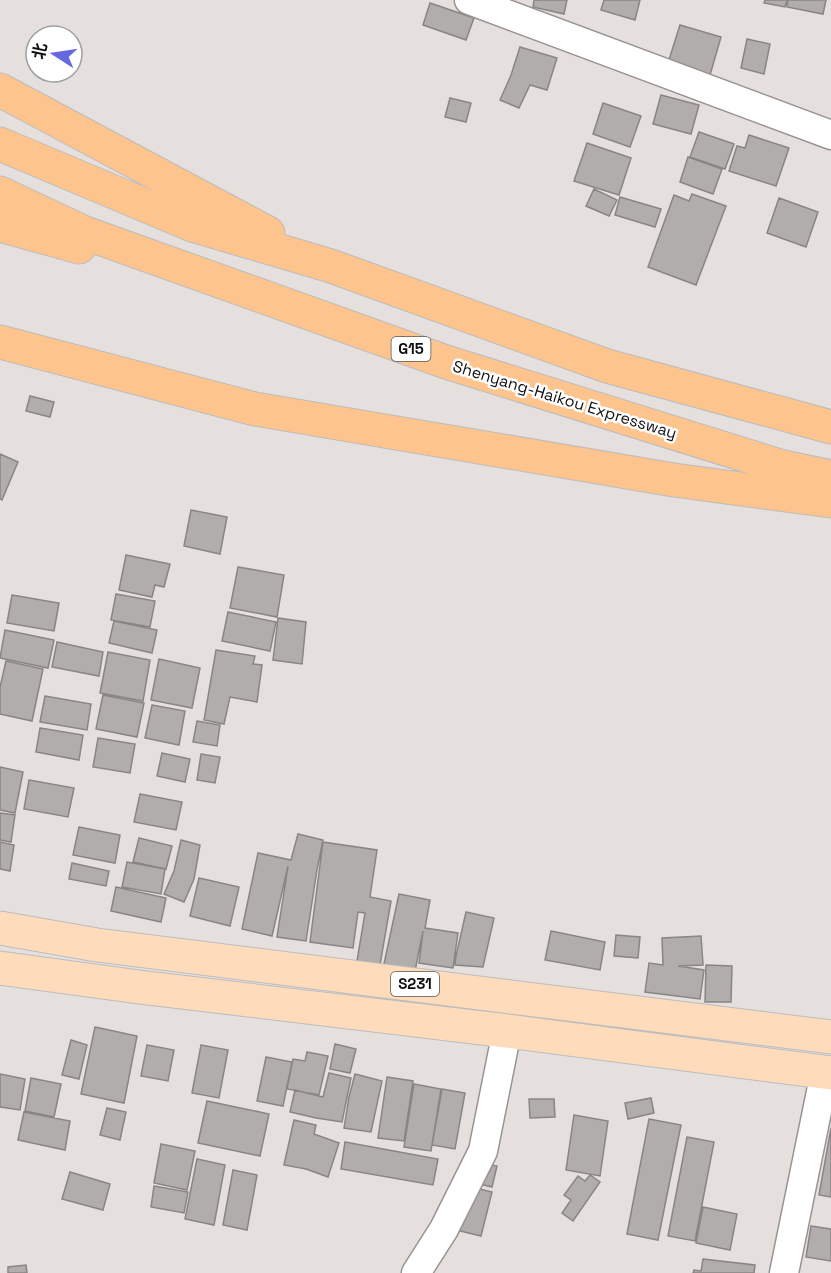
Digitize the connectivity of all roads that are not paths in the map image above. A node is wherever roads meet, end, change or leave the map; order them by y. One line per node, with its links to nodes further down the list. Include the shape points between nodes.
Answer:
1 (469, 0): 3 (street)
2 (0, 90): 7 (highway)
3 (831, 135)
4 (0, 144): 7 (highway, via 192,225)
5 (0, 193): 8 (highway, Shenyang-Haikou Expressway / G15, via 85,232)
6 (0, 225): 8 (highway)
7 (331, 266): 10 (highway, via 607,366)
8 (312, 314): 11 (highway, Shenyang-Haikou Expressway / G15, via 446,362 783,467)
9 (0, 342): 12 (highway, via 255,409 674,480)
10 (831, 428)
11 (831, 477)
12 (831, 501)
13 (0, 928): 16 (main road, S231, via 108,946)
14 (0, 968): 15 (main road)
15 (507, 1031): 17 (main road); 18 (street, via 483,1151 444,1229)
16 (831, 1037)
17 (828, 1073): 19 (street)
18 (416, 1273)
19 (784, 1273)

